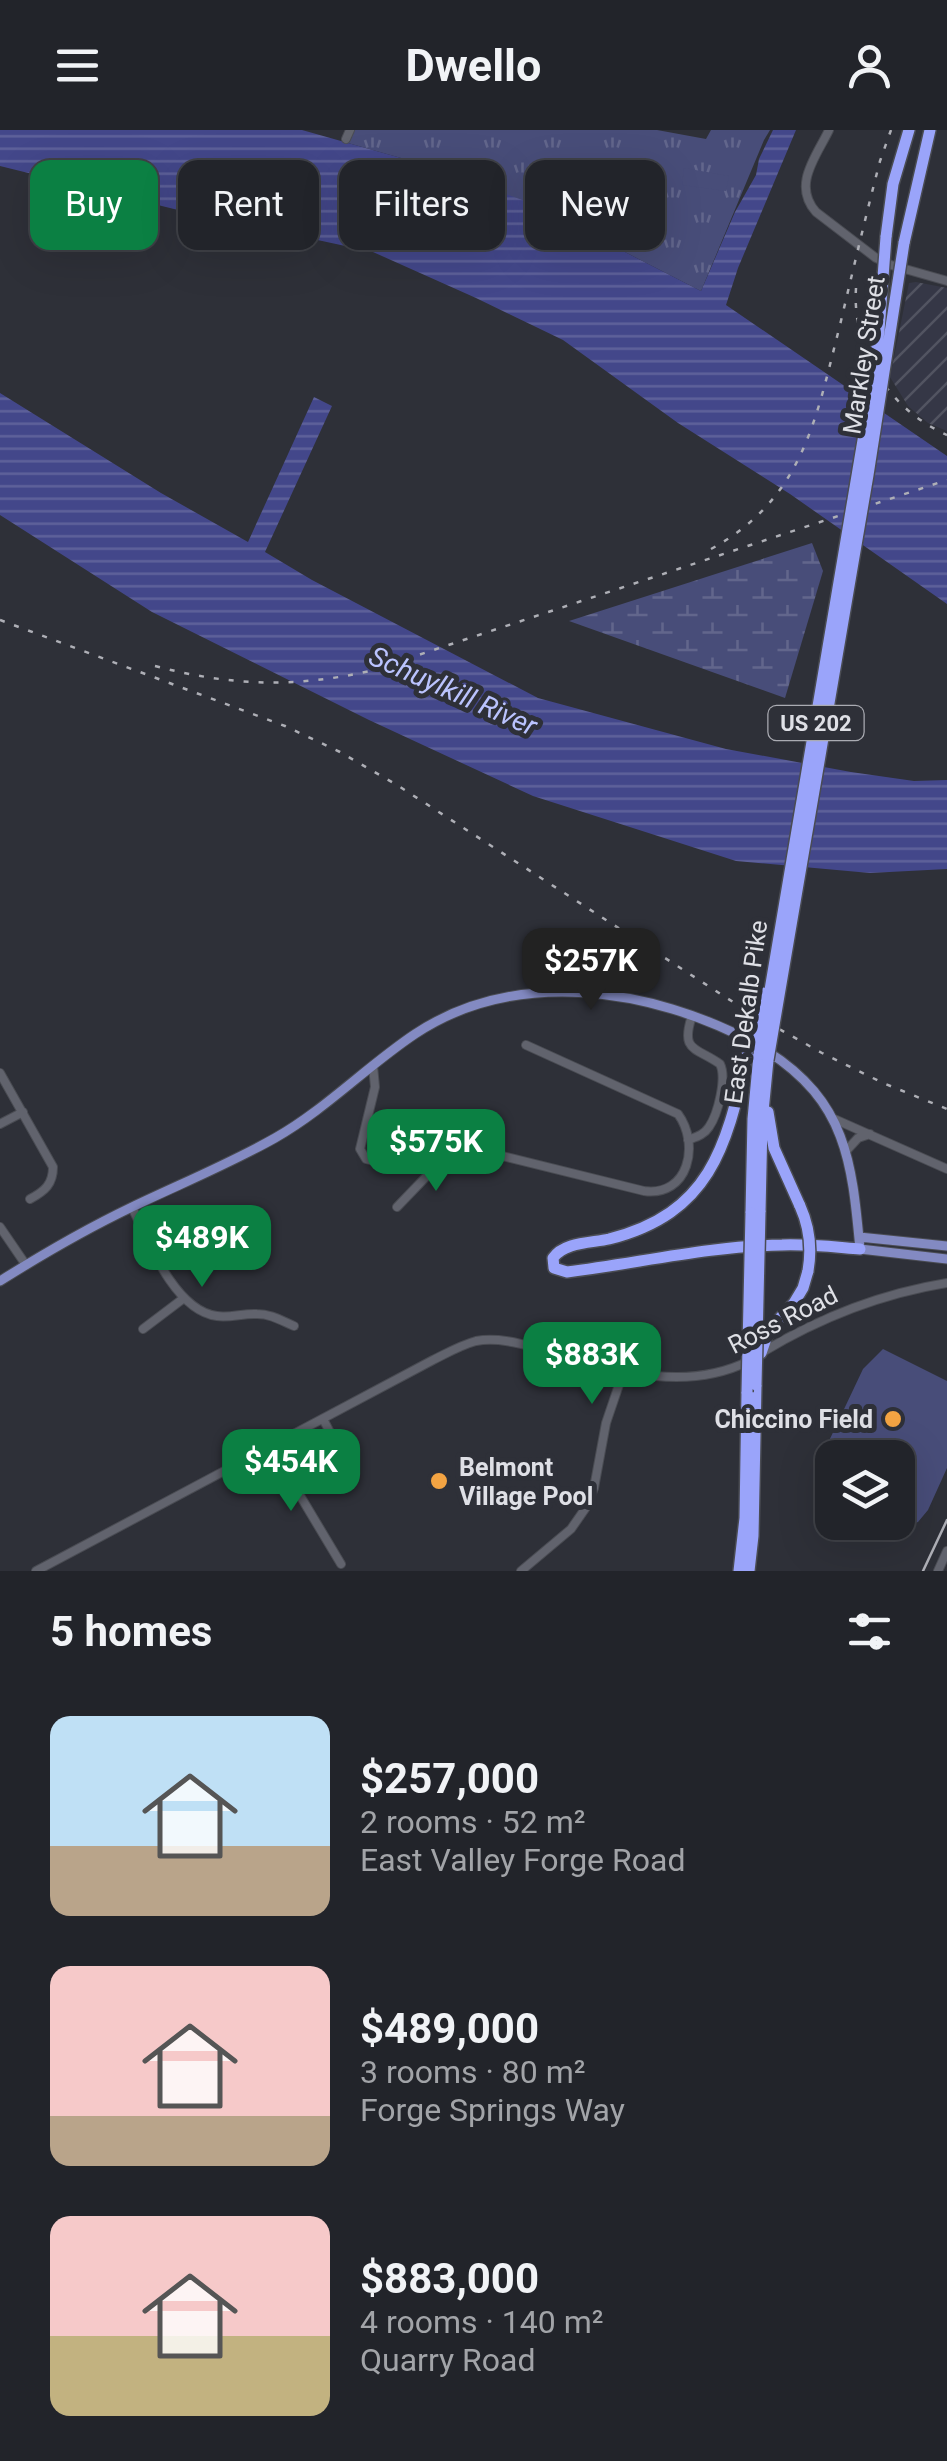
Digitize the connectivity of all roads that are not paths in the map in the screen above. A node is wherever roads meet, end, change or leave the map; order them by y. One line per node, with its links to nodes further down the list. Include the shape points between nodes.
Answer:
1 (830, 130): 4 (street, via 805,180 816,212 876,258)
2 (909, 130): 5 (highway, Markley Street / US 202, bridge, via 893,184)
3 (930, 130): 5 (highway, Markley Street, bridge)
4 (947, 280)
5 (864, 467): 8 (highway, East Dekalb Pike, bridge); 8 (highway, East Dekalb Pike / US 202, bridge, via 772,982 763,991)
6 (692, 1016): 9 (main road, via 598,994 511,996 446,1016); 13 (main road, via 784,1062); 16 (street, via 689,1045 717,1061 724,1077 708,1129)
7 (526, 1045): 16 (street, via 670,1109)
8 (759, 1054): 11 (highway, East Dekalb Pike); 23 (highway, East Dekalb Pike); 26 (highway, via 716,1161 693,1193 649,1226 561,1249 554,1268 567,1272 767,1245)
9 (373, 1066): 18 (street, via 363,1156 390,1162); 21 (main road, via 297,1124)
10 (0, 1074): 12 (street)
11 (764, 1104): 23 (highway, East Dekalb Pike); 36 (highway, bridge, via 810,1243 808,1272)
12 (23, 1112): 14 (street); 20 (street, via 53,1167 46,1189)
13 (832, 1118): 15 (street); 17 (main road)
14 (0, 1124)
15 (870, 1134): 17 (street); 19 (street)
16 (688, 1140): 18 (street, via 684,1173 655,1192 506,1156)
17 (846, 1151): 26 (main road)
18 (447, 1155): 22 (street)
19 (947, 1169)
20 (30, 1199)
21 (132, 1207): 29 (main road); 30 (street)
22 (398, 1207)
23 (755, 1212): 38 (highway, East Dekalb Pike, bridge)
24 (0, 1227): 29 (street)
25 (180, 1241): 30 (street)
26 (859, 1243): 27 (main road); 28 (main road)
27 (947, 1246)
28 (947, 1259)
29 (26, 1264): 31 (main road)
30 (162, 1265): 33 (street)
31 (0, 1281)
32 (947, 1284): 36 (street, Ross Road, via 853,1306)
33 (184, 1298): 34 (street, via 215,1316 257,1314); 35 (street)
34 (294, 1326)
35 (143, 1329)
36 (761, 1353): 37 (street, Ross Road, via 692,1378)
37 (624, 1370): 39 (street, Ross Road, via 519,1344 474,1342); 46 (street, via 588,1506)
38 (752, 1388): 47 (highway, East Dekalb Pike); 48 (highway, East Dekalb Pike)
39 (322, 1419): 40 (street, Ross Road); 41 (street)
40 (271, 1446): 43 (street); 45 (street, Ross Road)
41 (350, 1470)
42 (947, 1550): 44 (street)
43 (341, 1564)
44 (940, 1570)
45 (36, 1571)
46 (521, 1571)
47 (739, 1571)
48 (749, 1571)

